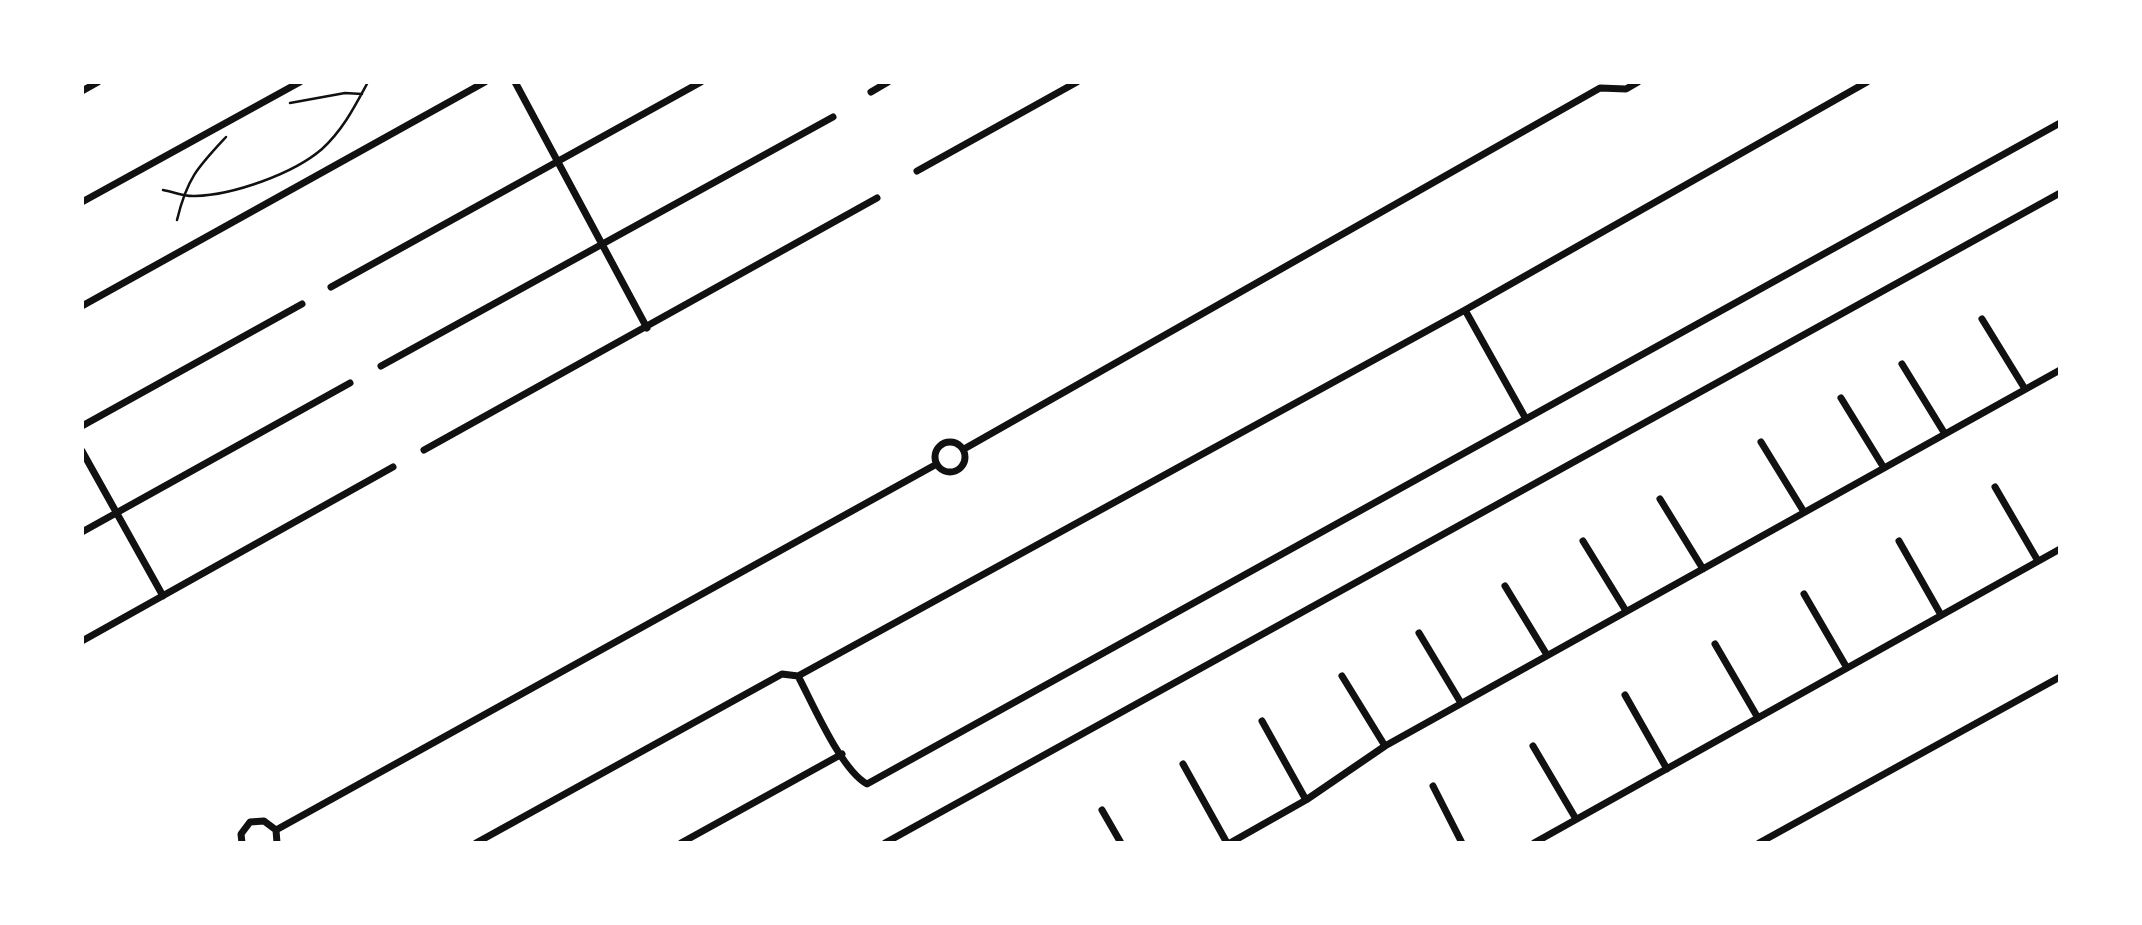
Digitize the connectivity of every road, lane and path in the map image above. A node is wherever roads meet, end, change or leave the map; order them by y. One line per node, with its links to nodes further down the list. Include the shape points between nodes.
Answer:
1 (99, 82): 12 (street)
2 (300, 82): 25 (street)
3 (368, 82): 14 (path)
4 (485, 82): 30 (street)
5 (515, 82): 19 (street)
6 (701, 82): 19 (street)
7 (888, 82): 13 (street)
8 (1077, 82): 20 (street)
9 (1638, 82): 11 (street, via 1626,89)
10 (1867, 82): 31 (street)
11 (1602, 85): 44 (street)
12 (82, 91)
13 (871, 92)
14 (362, 94): 15 (path); 23 (path, via 347,122 320,150 268,179 222,194)
15 (286, 104)
16 (833, 117): 27 (street)
17 (2060, 122): 40 (street)
18 (227, 137): 23 (path, via 195,170)
19 (558, 162): 27 (street); 28 (street)
20 (917, 171)
21 (163, 190): 23 (path)
22 (2060, 193): 91 (street)
23 (183, 194): 26 (path)
24 (877, 198): 33 (street)
25 (82, 202)
26 (177, 219)
27 (602, 244): 33 (street); 35 (street)
28 (331, 287)
29 (302, 304): 41 (street)
30 (82, 306)
31 (1465, 310): 40 (street); 70 (street)
32 (1982, 319): 38 (street)
33 (647, 328): 45 (street)
34 (1902, 364): 42 (street)
35 (382, 366)
36 (2060, 370): 38 (street)
37 (350, 383): 53 (street)
38 (2025, 389): 42 (street)
39 (1841, 398): 49 (street)
40 (1526, 419): 79 (street, via 867,784 858,779)
41 (82, 426)
42 (1945, 434): 49 (street)
43 (1761, 442): 52 (street)
44 (964, 449): 47 (street, via 965,461 957,471 945,472); 47 (street, via 954,442 942,443 934,453)
45 (424, 450)
46 (82, 452): 53 (street)
47 (936, 465): 86 (street)
48 (393, 467): 62 (street)
49 (1884, 468): 52 (street)
50 (1995, 487): 58 (street)
51 (1660, 499): 59 (street)
52 (1804, 512): 59 (street)
53 (117, 513): 54 (street); 62 (street)
54 (82, 533)
55 (1583, 541): 63 (street)
56 (1899, 541): 64 (street)
57 (2060, 549): 58 (street)
58 (2038, 561): 64 (street)
59 (1703, 569): 63 (street)
60 (1504, 586): 68 (street)
61 (1804, 594): 69 (street)
62 (163, 596): 66 (street)
63 (1626, 611): 68 (street)
64 (1941, 615): 69 (street)
65 (1419, 633): 74 (street)
66 (82, 641)
67 (1716, 644): 75 (street)
68 (1547, 656): 74 (street)
69 (1847, 668): 75 (street)
70 (798, 676): 79 (street); 89 (street, via 782,674)
71 (1342, 676): 77 (street)
72 (2060, 677): 96 (street)
73 (1625, 695): 81 (street)
74 (1461, 703): 77 (street)
75 (1759, 718): 81 (street)
76 (1262, 720): 83 (street)
77 (1385, 746): 83 (street)
78 (1534, 746): 85 (street)
79 (842, 754): 90 (street)
80 (1183, 765): 93 (street)
81 (1667, 769): 85 (street)
82 (1433, 786): 94 (street)
83 (1306, 800): 93 (street)
84 (1102, 810): 92 (street)
85 (1576, 819): 95 (street)
86 (276, 830): 87 (street, via 264,821 250,822 241,834); 88 (street)
87 (242, 843)
88 (278, 843)
89 (476, 843)
90 (681, 843)
91 (885, 843)
92 (1121, 843)
93 (1228, 843)
94 (1462, 843)
95 (1534, 843)
96 (1759, 843)

